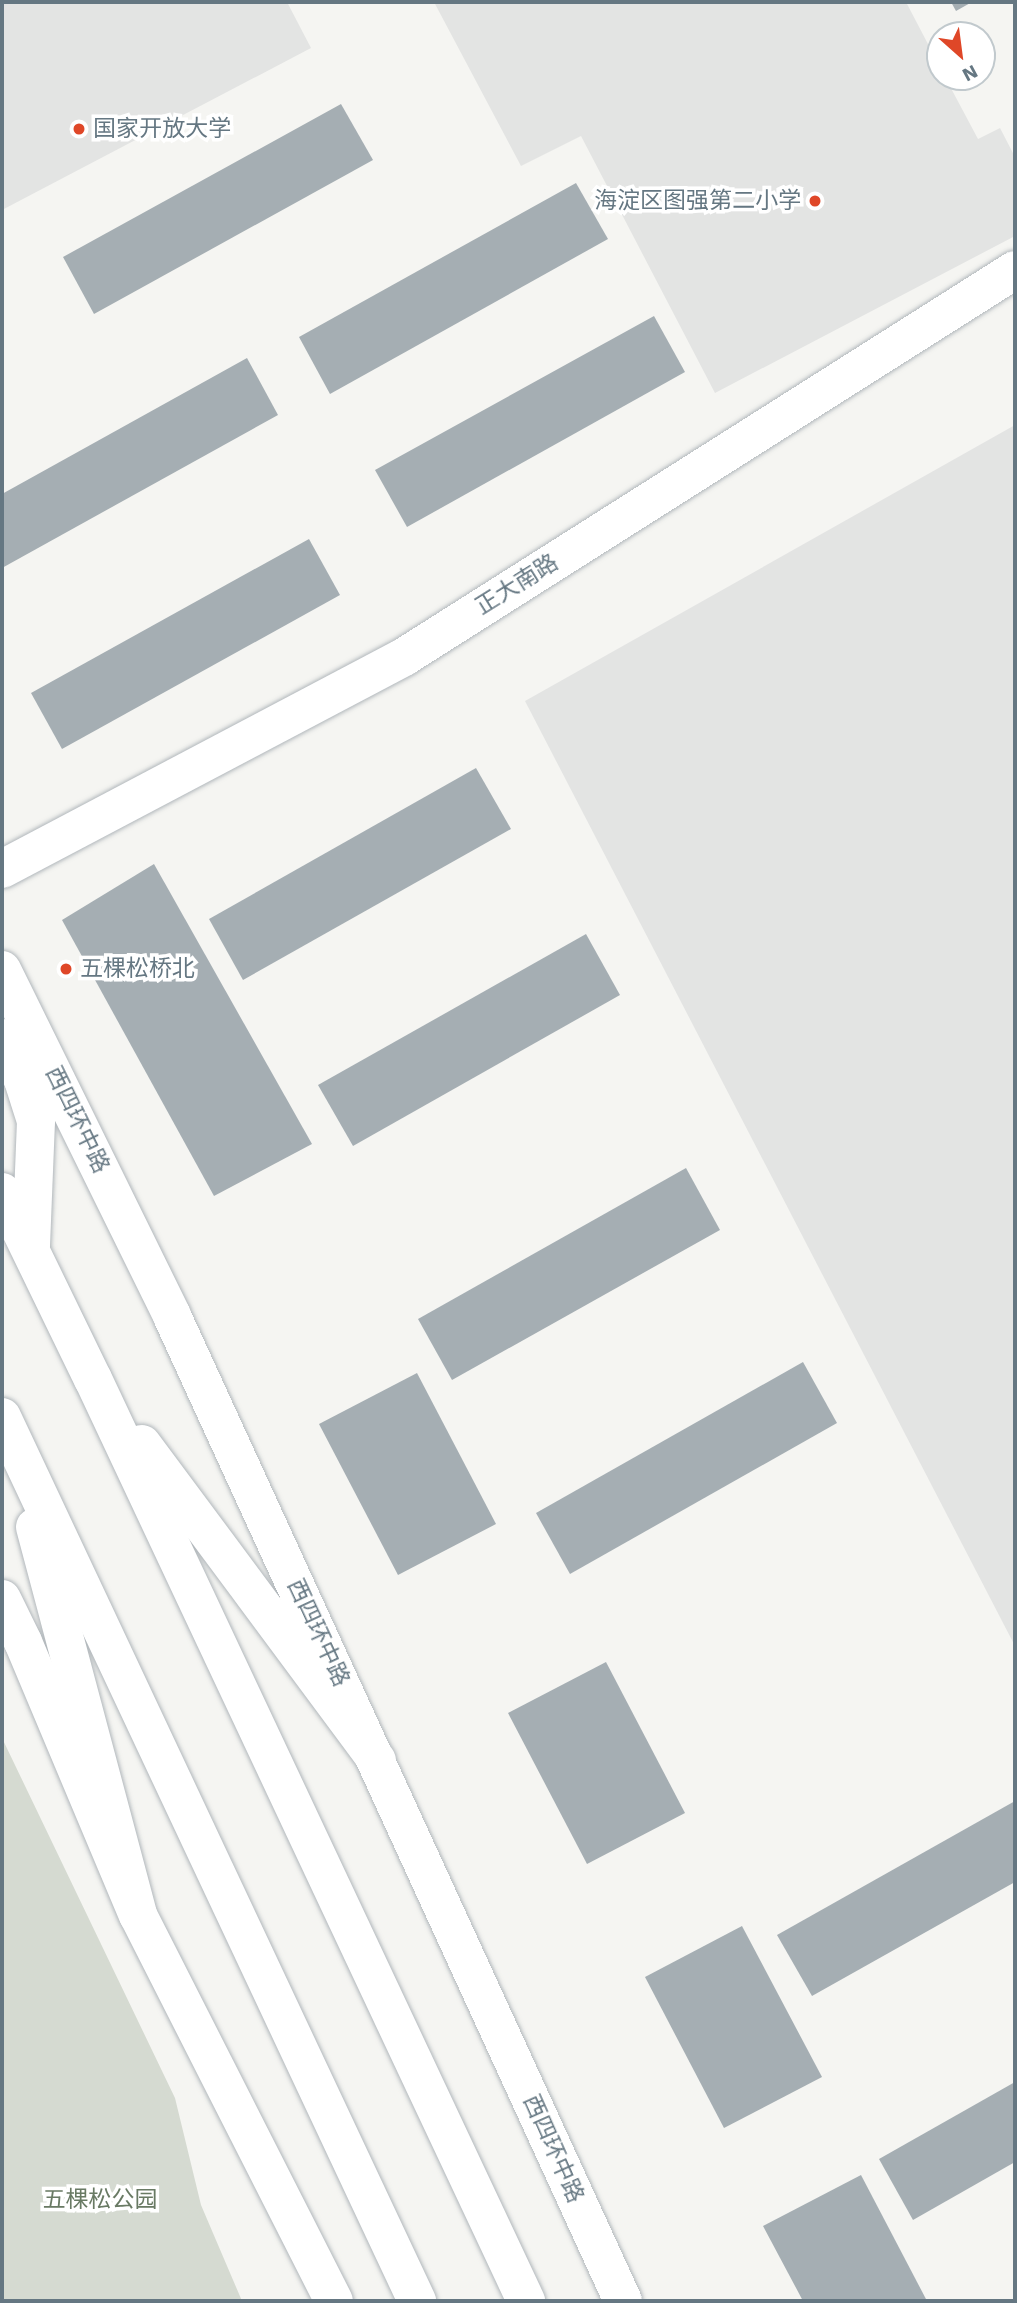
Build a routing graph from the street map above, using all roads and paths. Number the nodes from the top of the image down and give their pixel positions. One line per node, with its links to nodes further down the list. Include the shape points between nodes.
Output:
1 (1015, 270): 2 (main road, 正大南路, via 404,657)
2 (2, 869)
3 (2, 970): 10 (main road, 西四环中路, via 172,1316)
4 (2, 1038): 6 (main road, via 23,1080 36,1121)
5 (2, 1192): 6 (main road)
6 (31, 1252): 7 (main road)
7 (93, 1379): 10 (main road); 14 (main road)
8 (6, 1426): 11 (main road); 13 (main road)
9 (2, 1599): 11 (main road)
10 (377, 1760): 15 (main road, 西四环中路)
11 (138, 1915): 12 (main road)
12 (334, 2301)
13 (417, 2301)
14 (526, 2301)
15 (623, 2301)

